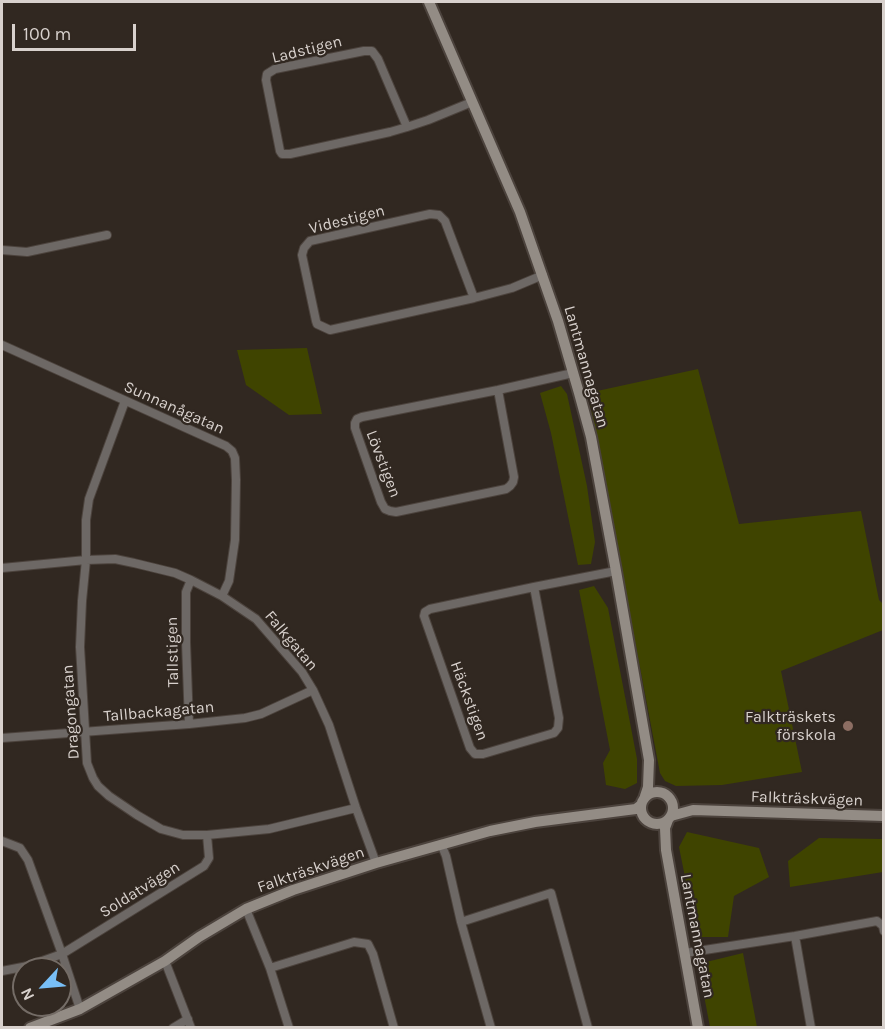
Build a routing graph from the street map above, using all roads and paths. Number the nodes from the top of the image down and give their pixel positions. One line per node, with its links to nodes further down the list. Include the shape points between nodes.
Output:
1 (429, 2): 2 (street, Lantmannagatan)
2 (472, 102): 3 (street, Ladstigen); 6 (street, Lantmannagatan)
3 (407, 127): 3 (street, Ladstigen, via 282,154 267,74 275,69 372,51)
4 (107, 235): 5 (street, via 27,252)
5 (2, 250)
6 (543, 275): 7 (street, Videstigen); 9 (street, Lantmannagatan)
7 (474, 298): 7 (street, Videstigen, via 330,330 316,321 303,248 310,240 439,215 445,221)
8 (2, 345): 11 (street, Sunnanågatan)
9 (573, 373): 10 (street, Lövstigen); 14 (street, Lantmannagatan, via 591,437)
10 (498, 390): 10 (street, Lövstigen, via 357,419 355,428 385,509 396,512 510,486 514,477)
11 (124, 401): 12 (street, Dragongatan, via 88,499); 17 (street, Sunnanågatan, via 232,450 236,458 235,540 229,581)
12 (86, 560): 13 (street, Falkgatan); 15 (street, Falkgatan, via 134,563); 20 (street, Dragongatan, via 80,646)
13 (2, 568)
14 (616, 571): 16 (street, Häckstigen); 22 (street, Lantmannagatan)
15 (191, 580): 17 (street, Falkgatan); 19 (street, Tallstigen, via 186,592)
16 (534, 586): 16 (street, Häckstigen, via 425,612 475,754 558,728)
17 (222, 596): 18 (street, Falkgatan, via 256,619)
18 (313, 690): 19 (street, Tallbackagatan, via 261,714); 24 (street, Falkgatan, via 329,725)
19 (189, 724): 20 (street, Tallbackagatan)
20 (85, 732): 21 (street, Tallbackagatan); 29 (street, Dragongatan, via 87,764 98,786 109,796 161,829 183,835)
21 (2, 738)
22 (649, 760): 23 (street, Lantmannagatan); 25 (street, Lantmannagatan)
23 (670, 799): 25 (street, via 654,792); 26 (street); 28 (street, via 674,807)
24 (356, 808): 29 (street, Dragongatan, via 269,829); 33 (street, Falkgatan)
25 (645, 810): 28 (street, via 660,824); 31 (street, Falkträskvägen, via 535,822); 32 (street, Lantmannagatan)
26 (693, 810): 27 (street, Falkträskvägen); 28 (street)
27 (884, 816)
28 (670, 818): 32 (street, Lantmannagatan, via 665,828)
29 (207, 835): 38 (street, Soldatvägen, via 209,858 204,866)
30 (2, 841): 38 (street, via 20,848 28,860)
31 (441, 844): 33 (street, Falkträskvägen); 35 (street)
32 (666, 850): 39 (street, Lantmannagatan)
33 (376, 863): 34 (street, Falkträskvägen)
34 (246, 909): 40 (street, Falkträskvägen); 41 (street)
35 (460, 922): 50 (street); 51 (street, via 551,892)
36 (884, 931): 37 (street, via 877,921)
37 (795, 936): 39 (street); 53 (street)
38 (62, 954): 42 (street); 43 (street)
39 (686, 954): 52 (street, Lantmannagatan)
40 (165, 960): 43 (street, Falkträskvägen); 44 (street)
41 (270, 968): 48 (street); 49 (street, via 354,942 368,944)
42 (2, 971)
43 (80, 1009): 45 (street, Falkträskvägen)
44 (188, 1019): 46 (street); 47 (street)
45 (30, 1028)
46 (173, 1028)
47 (190, 1028)
48 (289, 1028)
49 (394, 1028)
50 (491, 1028)
51 (588, 1028)
52 (698, 1028)
53 (811, 1028)

